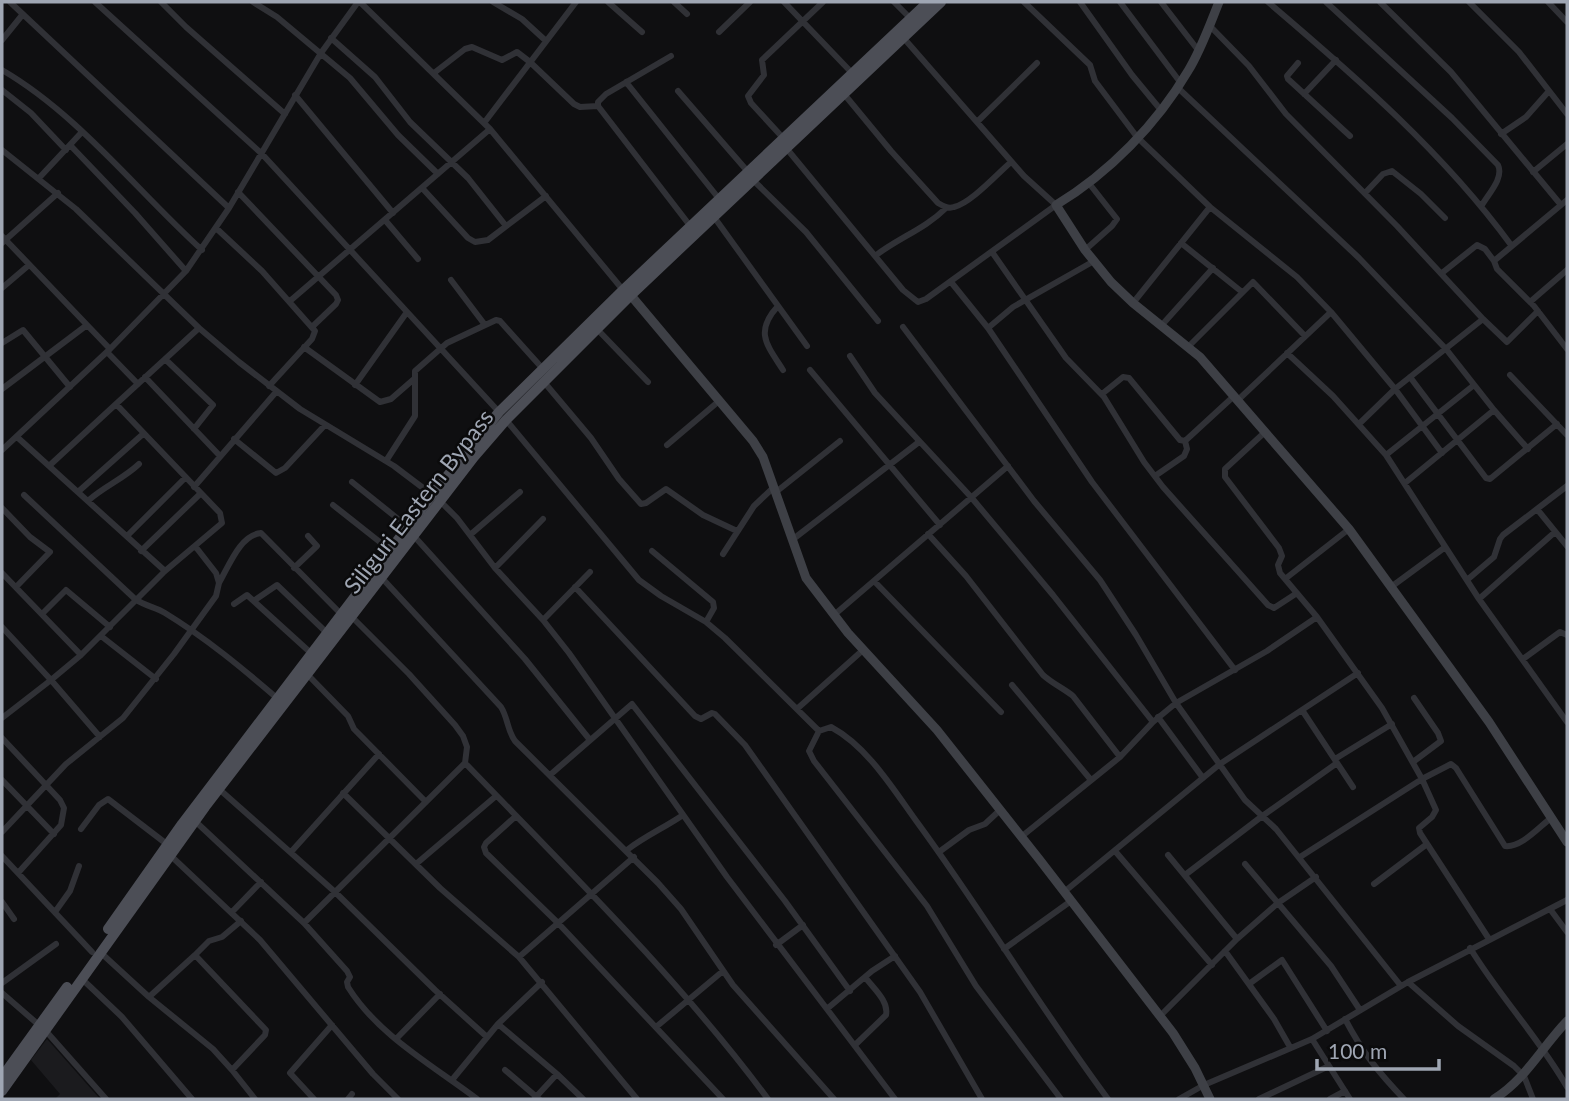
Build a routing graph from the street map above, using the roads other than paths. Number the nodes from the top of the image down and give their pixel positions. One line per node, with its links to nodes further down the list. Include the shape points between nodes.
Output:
1 (94, 2): 70 (street)
2 (161, 2): 58 (street)
3 (253, 2): 39 (street)
4 (359, 2): 35 (street); 46 (street)
5 (493, 2): 37 (street)
6 (608, 2): 32 (street)
7 (674, 2): 27 (street)
8 (750, 2): 33 (street)
9 (784, 2): 29 (street)
10 (823, 2): 29 (street)
11 (894, 2): 28 (street)
12 (928, 2): 28 (main road, Siliguri Eastern Bypass)
13 (940, 2): 34 (main road, Siliguri Eastern Bypass)
14 (1024, 2): 65 (street, via 1090,65 1095,81)
15 (1077, 2): 57 (street)
16 (1120, 2): 49 (street)
17 (1161, 2): 38 (street)
18 (1220, 2): 31 (street)
19 (1268, 2): 41 (street)
20 (1326, 2): 86 (street, via 1498,164 1500,176)
21 (1380, 2): 63 (street, via 1451,72)
22 (1469, 2): 52 (street, via 1519,52)
23 (1548, 2): 30 (street)
24 (15, 3): 26 (street)
25 (574, 3): 37 (street)
26 (23, 14): 36 (street); 88 (street)
27 (687, 14)
28 (911, 18): 34 (main road, Siliguri Eastern Bypass)
29 (803, 21): 47 (street); 66 (street, via 762,60 764,75 748,96)
30 (1567, 22)
31 (1209, 24): 38 (street); 80 (street, via 1286,114)
32 (642, 32)
33 (719, 32)
34 (901, 34): 47 (main road, Siliguri Eastern Bypass); 53 (main road, Siliguri Eastern Bypass); 60 (street)
35 (331, 38): 39 (street); 71 (street, via 375,77 410,122)
36 (2, 40)
37 (546, 41): 42 (street)
38 (1198, 50): 49 (street)
39 (321, 53): 55 (street); 74 (street)
40 (671, 56): 48 (street)
41 (1336, 60): 54 (street); 86 (street)
42 (530, 62): 46 (street, via 517,52 502,60 472,47); 56 (street, via 574,104); 61 (street)
43 (1037, 63): 60 (street)
44 (1298, 64): 54 (street, via 1287,77)
45 (2, 70): 62 (street)
46 (434, 73): 61 (street)
47 (852, 73): 66 (main road, Siliguri Eastern Bypass)
48 (626, 82): 56 (street); 83 (street)
49 (1178, 85): 57 (street); 145 (street, via 1359,258)
50 (2, 90): 68 (street)
51 (678, 91): 75 (street)
52 (1549, 91): 59 (street); 63 (street, via 1527,117)
53 (844, 94): 66 (main road, Siliguri Eastern Bypass); 89 (street)
54 (1304, 94): 64 (street)
55 (295, 95): 58 (street); 90 (street)
56 (598, 106): 95 (street)
57 (1160, 109): 65 (street)
58 (285, 114): 70 (street)
59 (1567, 114)
60 (977, 122): 72 (street)
61 (487, 126): 71 (street); 82 (street)
62 (81, 132): 68 (street); 101 (street)
63 (1501, 134): 73 (street)
64 (1350, 136)
65 (1138, 137): 77 (street); 87 (street)
66 (785, 144): 75 (main road, Siliguri Eastern Bypass); 104 (street)
67 (1567, 144): 73 (street)
68 (68, 147): 76 (street); 111 (street)
69 (2, 150): 76 (street)
70 (262, 154): 79 (street); 100 (street)
71 (452, 162): 74 (street); 94 (street)
72 (1011, 162): 85 (street); 89 (street, via 965,201)
73 (1533, 172): 84 (street)
74 (438, 174): 78 (street)
75 (751, 177): 83 (main road, Siliguri Eastern Bypass); 91 (main road, Siliguri Eastern Bypass); 129 (street, via 806,232)
76 (39, 178): 81 (street)
77 (1088, 182): 85 (street); 102 (street, via 1117,219)
78 (423, 189): 90 (street); 94 (street, via 475,242 488,240)
79 (239, 192): 88 (street); 113 (street)
80 (1365, 193): 92 (street, via 1392,171); 112 (street)
81 (58, 194): 97 (street); 119 (street)
82 (546, 197): 94 (street); 117 (street)
83 (720, 200): 95 (main road, Siliguri Eastern Bypass)
84 (1564, 203): 99 (street)
85 (1056, 205): 102 (street); 103 (street)
86 (1482, 205): 99 (street)
87 (1210, 207): 98 (street); 127 (street, via 1297,277)
88 (229, 208): 96 (street)
89 (946, 208): 104 (street)
90 (393, 213): 93 (street)
91 (714, 217): 117 (main road, Siliguri Eastern Bypass); 124 (street)
92 (1445, 218)
93 (385, 220): 100 (street); 105 (street)
94 (506, 226)
95 (691, 227): 117 (main road, Siliguri Eastern Bypass)
96 (216, 228): 101 (street); 121 (street)
97 (3, 240): 108 (street)
98 (1181, 243): 109 (street); 123 (street)
99 (1511, 245): 107 (street)
100 (351, 249): 113 (street); 126 (street)
101 (202, 250): 111 (street)
102 (1085, 250): 106 (street)
103 (992, 252): 115 (street); 120 (street)
104 (875, 256): 115 (street, via 918,302)
105 (418, 259)
106 (1094, 261): 120 (street); 123 (street)
107 (1494, 261): 112 (street, via 1477,244); 122 (street)
108 (29, 265): 116 (street); 130 (street)
109 (1213, 268): 118 (street); 132 (street)
110 (1567, 270): 122 (street)
111 (186, 271): 119 (street)
112 (1442, 273): 128 (street)
113 (319, 277): 121 (street); 133 (street, via 338,300)
114 (451, 280): 131 (street)
115 (951, 282): 136 (street)
116 (2, 288)
117 (626, 291): 137 (main road, Siliguri Eastern Bypass); 152 (main road, Siliguri Eastern Bypass); 171 (street)
118 (1242, 292): 138 (street, via 1255,283); 143 (street)
119 (164, 295): 135 (street); 147 (street)
120 (1026, 300): 136 (street); 169 (street, via 1066,358)
121 (290, 302): 133 (street)
122 (1530, 302): 125 (street)
123 (1133, 303): 132 (street)
124 (778, 306): 141 (street); 153 (street, via 769,315 764,335)
125 (1538, 311): 128 (street, via 1507,342); 139 (street)
126 (407, 312): 144 (street); 162 (street)
127 (1331, 312): 138 (street); 167 (street)
128 (1483, 319): 145 (street)
129 (878, 321)
130 (87, 325): 147 (street); 150 (street)
131 (485, 325): 144 (street); 152 (street, via 500,321)
132 (1161, 326): 143 (street)
133 (312, 327): 142 (street, via 314,334)
134 (903, 327): 200 (street)
135 (199, 328): 151 (street); 164 (street)
136 (988, 328): 270 (street, via 1092,482)
137 (597, 329): 159 (main road, Siliguri Eastern Bypass); 160 (street)
138 (1306, 336): 148 (street)
139 (1565, 338): 146 (street)
140 (2, 343): 150 (street, via 23,330)
141 (807, 346)
142 (304, 347): 162 (street); 164 (street)
143 (1188, 347): 170 (street)
144 (441, 349): 158 (street, via 417,368); 175 (street)
145 (1446, 349): 157 (street); 163 (street)
146 (1567, 349)
147 (109, 350): 161 (street); 165 (street)
148 (1287, 353): 170 (street); 176 (street)
149 (850, 356): 189 (street)
150 (45, 357): 165 (street); 166 (street)
151 (165, 359): 156 (street); 180 (street, via 213,405)
152 (543, 369): 175 (main road, Siliguri Eastern Bypass)
153 (783, 370)
154 (810, 370): 199 (street)
155 (1510, 375): 177 (street)
156 (145, 377): 161 (street); 180 (street)
157 (1410, 377): 167 (street); 174 (street)
158 (414, 379): 162 (street, via 386,402 375,401); 196 (street, via 415,416)
159 (544, 382): 175 (main road, Siliguri Eastern Bypass); 222 (street, via 641,503 666,489 703,515)
160 (648, 382)
161 (138, 384): 172 (street)
162 (355, 385)
163 (1474, 385): 173 (street); 174 (street)
164 (269, 386): 168 (street)
165 (70, 387): 184 (street)
166 (2, 389)
167 (1395, 389): 176 (street); 179 (street)
168 (276, 392): 178 (street); 185 (street)
169 (1102, 394): 188 (street, via 1123,377 1129,379); 201 (street)
170 (1236, 398): 181 (street); 188 (street)
171 (719, 401): 190 (street); 207 (street, via 763,457)
172 (116, 404): 182 (street); 198 (street)
173 (1494, 411): 186 (street); 191 (street)
174 (1438, 413): 179 (street); 186 (street)
175 (503, 416): 212 (main road, Siliguri Eastern Bypass); 259 (street, via 639,580)
176 (1359, 424): 194 (street)
177 (1557, 424): 183 (street); 191 (street)
178 (326, 425): 185 (street, via 276,473); 196 (street)
179 (1423, 426): 193 (street); 194 (street)
180 (194, 429): 195 (street)
181 (1265, 432): 220 (street); 242 (street, via 1223,473 1279,548 1278,569)
182 (143, 434): 202 (street); 208 (street)
183 (1567, 435)
184 (17, 437): 192 (street); 198 (street)
185 (234, 439): 195 (street)
186 (1459, 439): 191 (street, via 1490,479); 193 (street)
187 (840, 441): 207 (street)
188 (1185, 441): 201 (street, via 1184,456)
189 (919, 442): 199 (street); 213 (street)
190 (667, 445)
191 (1528, 449)
192 (2, 450)
193 (1443, 453): 204 (street)
194 (1386, 455): 204 (street)
195 (220, 456): 206 (street)
196 (386, 461): 212 (street)
197 (139, 464): 214 (street)
198 (49, 466): 208 (street)
199 (890, 466): 219 (street); 228 (street)
200 (1008, 466): 213 (street); 278 (street, via 1100,580)
201 (1155, 477): 249 (street, via 1268,605 1279,606)
202 (185, 478): 206 (street); 226 (street)
203 (352, 482): 221 (street)
204 (1405, 483): 231 (street)
205 (1567, 486): 217 (street)
206 (194, 487): 210 (street)
207 (775, 490): 222 (street, via 754,506); 228 (street)
208 (79, 491): 214 (street)
209 (520, 492): 225 (street)
210 (200, 494): 229 (street, via 220,513 222,523); 233 (street)
211 (24, 495): 250 (street)
212 (436, 497): 221 (main road, Siliguri Eastern Bypass); 225 (street)
213 (971, 498): 219 (street); 286 (street)
214 (89, 500): 226 (street)
215 (333, 505): 232 (street)
216 (2, 508): 246 (street, via 50,552)
217 (1537, 509): 223 (street); 243 (street, via 1500,538 1494,557)
218 (543, 519): 237 (street)
219 (940, 525): 224 (street)
220 (1349, 529): 242 (street); 248 (street)
221 (410, 531): 232 (main road, Siliguri Eastern Bypass); 241 (main road, Siliguri Eastern Bypass); 292 (street, via 525,659)
222 (737, 531): 235 (street)
223 (1555, 532): 230 (street); 251 (street)
224 (928, 534): 244 (street); 294 (street, via 1043,675 1073,696)
225 (470, 535): 237 (street)
226 (127, 536): 233 (street)
227 (308, 536): 236 (street, via 317,546)
228 (792, 540): 255 (street, via 806,578)
229 (195, 546): 238 (street); 245 (street)
230 (1567, 546)
231 (1444, 548): 243 (street); 248 (street)
232 (390, 550): 256 (main road, Siliguri Eastern Bypass)
233 (141, 551): 238 (street)
234 (652, 551): 259 (street, via 713,602)
235 (723, 554)
236 (294, 568): 245 (street, via 266,536 255,533 242,544); 256 (street)
237 (495, 568): 258 (street)
238 (164, 571): 250 (street)
239 (590, 572): 247 (street)
240 (2, 573): 246 (street)
241 (381, 577): 256 (main road, Siliguri Eastern Bypass); 299 (street, via 501,707 509,733)
242 (1285, 579): 249 (street)
243 (1467, 580): 251 (street)
244 (874, 581): 255 (street); 283 (street)
245 (219, 583): 262 (street, via 216,596)
246 (16, 587): 254 (street)
247 (575, 587): 258 (street); 366 (street, via 695,716 701,719 715,714 745,745)
248 (1391, 587): 315 (street, via 1489,722)
249 (1297, 593): 257 (street)
250 (135, 599): 261 (street); 262 (street)
251 (1479, 599): 269 (street)
252 (254, 600): 253 (street, via 243,595); 263 (street, via 277,585); 267 (street)
253 (234, 604)
254 (42, 614): 261 (street, via 66,590); 268 (street)
255 (834, 615): 266 (street)
256 (346, 616): 263 (main road, Siliguri Eastern Bypass); 272 (main road, Siliguri Eastern Bypass); 297 (street, via 410,674 456,725 467,747)
257 (1317, 617): 270 (street); 271 (street)
258 (543, 620): 285 (street)
259 (706, 622): 280 (street)
260 (2, 627): 274 (street)
261 (110, 627): 265 (street)
262 (191, 631): 273 (street); 277 (street)
263 (328, 634): 267 (main road, Siliguri Eastern Bypass)
264 (1567, 635): 269 (street, via 1553,635)
265 (101, 636): 268 (street); 273 (street)
266 (863, 650): 280 (street); 311 (street, via 937,730)
267 (312, 654): 277 (main road, Siliguri Eastern Bypass)
268 (81, 655): 274 (street)
269 (1523, 659): 282 (street)
270 (1235, 670): 278 (street)
271 (1358, 673): 281 (street); 288 (street)
272 (307, 674): 293 (street); 306 (main road, Siliguri Eastern Bypass)
273 (156, 679): 290 (street)
274 (51, 680): 284 (street); 290 (street)
275 (1012, 685): 303 (street)
276 (1414, 698): 296 (street, via 1441,741)
277 (278, 699): 324 (main road, Siliguri Eastern Bypass)
278 (1176, 703): 286 (street); 298 (street)
279 (1567, 705): 282 (street)
280 (798, 708): 289 (street)
281 (1302, 710): 295 (street); 298 (street)
282 (1559, 710): 287 (street)
283 (1001, 712)
284 (2, 718)
285 (615, 718): 292 (street); 312 (street); 355 (street, via 632,704)
286 (1155, 720): 294 (street); 300 (street)
287 (1567, 722)
288 (1392, 724): 295 (street); 296 (street)
289 (819, 731): 328 (street, via 831,727 869,759); 423 (street, via 809,751 814,761 927,906 976,986)
290 (100, 737): 304 (street)
291 (2, 738): 304 (street)
292 (590, 740): 299 (street)
293 (379, 754): 307 (street); 309 (street)
294 (1120, 757): 303 (street)
295 (1336, 761): 305 (street); 314 (street)
296 (1413, 762): 301 (street)
297 (466, 763): 308 (street); 309 (street)
298 (1220, 764): 300 (street); 314 (street)
299 (550, 775): 325 (street)
300 (1203, 778): 326 (street)
301 (1422, 779): 315 (street, via 1444,765 1456,768 1505,846 1518,844); 323 (street, via 1436,810 1419,828); 332 (street)
302 (2, 780): 310 (street)
303 (1091, 780): 320 (street)
304 (45, 786): 310 (street); 319 (street, via 64,808)
305 (1353, 787)
306 (219, 789): 316 (main road, Siliguri Eastern Bypass); 327 (street)
307 (343, 793): 321 (street); 327 (street)
308 (496, 796): 313 (street); 333 (street)
309 (426, 802): 321 (street)
310 (28, 806): 318 (street); 319 (street)
311 (1000, 810): 320 (street); 328 (street)
312 (683, 815): 325 (street); 360 (street)
313 (516, 816): 343 (street); 354 (street, via 486,843 485,852)
314 (1261, 817): 332 (street); 337 (street)
315 (1551, 818): 322 (street)
316 (195, 821): 324 (main road, Siliguri Eastern Bypass); 339 (street)
317 (81, 829): 324 (street, via 108,799)
318 (2, 832)
319 (54, 834): 336 (street)
320 (1021, 837): 342 (street)
321 (389, 838): 333 (street); 341 (street)
322 (1567, 842)
323 (1427, 844): 340 (street); 358 (street)
324 (169, 850): 350 (street); 364 (main road, Siliguri Eastern Bypass)
325 (627, 850): 331 (street)
326 (1115, 851): 342 (street); 368 (street)
327 (291, 852): 341 (street)
328 (939, 852): 362 (street)
329 (1168, 855): 337 (street)
330 (2, 856): 336 (street)
331 (634, 857): 343 (street); 369 (street, via 681,909)
332 (1300, 857): 338 (street)
333 (415, 864): 367 (street)
334 (1245, 864): 347 (street)
335 (79, 866): 349 (street, via 71,891)
336 (18, 873): 349 (street)
337 (1185, 875): 357 (street)
338 (1316, 877): 347 (street); 375 (street)
339 (261, 882): 350 (street); 353 (street)
340 (1374, 884)
341 (335, 892): 353 (street); 378 (street)
342 (1064, 892): 345 (street)
343 (591, 894): 354 (street); 380 (street)
344 (1567, 900): 348 (street)
345 (1071, 901): 362 (street); 383 (street)
346 (2, 902): 351 (street)
347 (1278, 903): 357 (street); 382 (street)
348 (1550, 909): 356 (street); 358 (street)
349 (55, 912): 364 (street)
350 (232, 912): 352 (street)
351 (14, 919)
352 (241, 921): 365 (street); 387 (street)
353 (304, 923): 392 (street, via 350,974 348,987 365,1010)
354 (558, 923): 367 (street); 388 (street)
355 (803, 925): 360 (street); 376 (street)
356 (1567, 932)
357 (1237, 939): 363 (street)
358 (1489, 939): 361 (street)
359 (56, 944): 373 (street)
360 (776, 945): 381 (street)
361 (1470, 948): 375 (street); 396 (street)
362 (1004, 949): 424 (street)
363 (1225, 951): 368 (street); 374 (street)
364 (96, 952): 371 (main road, Siliguri Eastern Bypass); 379 (street); 389 (main road, Siliguri Eastern Bypass)
365 (195, 955): 379 (street); 398 (street, via 266,1030)
366 (895, 956): 370 (street); 422 (street)
367 (519, 957): 372 (street)
368 (1212, 965): 383 (street)
369 (723, 971): 380 (street); 420 (street)
370 (865, 977): 376 (street); 394 (street, via 887,1011)
371 (81, 978): 389 (main road, Siliguri Eastern Bypass); 411 (street, via 122,1017)
372 (541, 982): 386 (street); 417 (street)
373 (2, 983)
374 (1250, 984): 390 (street, via 1282,960); 395 (street)
375 (1405, 984): 382 (street); 401 (street)
376 (850, 991): 381 (street)
377 (2, 993): 389 (street)
378 (440, 994): 391 (street); 392 (street)
379 (149, 997): 398 (street)
380 (689, 1000): 388 (street); 419 (street)
381 (828, 1008): 394 (street)
382 (1360, 1010): 384 (street)
383 (1160, 1016): 404 (street)
384 (1345, 1019): 390 (street); 430 (street, via 1373,1066)
385 (1567, 1021): 396 (street)
386 (498, 1024): 391 (street); 400 (street)
387 (332, 1025): 413 (street, via 290,1073); 414 (street)
388 (656, 1027): 418 (street)
389 (43, 1028): 402 (main road, Siliguri Eastern Bypass); 407 (main road, Siliguri Eastern Bypass); 410 (street)
390 (1327, 1031): 393 (street)
391 (487, 1037): 403 (street)
392 (396, 1039): 403 (street)
393 (1312, 1039): 395 (street); 397 (street)
394 (855, 1045): 421 (street)
395 (1290, 1047): 404 (street)
396 (1542, 1049): 401 (street); 405 (street)
397 (1329, 1066): 406 (street); 427 (street)
398 (232, 1070): 412 (street)
399 (505, 1070): 408 (street)
400 (557, 1074): 408 (street); 416 (street)
401 (1524, 1076): 431 (street); 432 (street)
402 (2, 1077)
403 (452, 1080): 415 (street)
404 (1203, 1086): 425 (street); 426 (street)
405 (1567, 1087)
406 (1345, 1091): 428 (street); 429 (street)
407 (2, 1092): 409 (street)
408 (536, 1098)
409 (7, 1099)
410 (106, 1099)
411 (192, 1099)
412 (255, 1099)
413 (314, 1099)
414 (398, 1099)
415 (477, 1099)
416 (583, 1099)
417 (636, 1099)
418 (723, 1099)
419 (768, 1099)
420 (834, 1099)
421 (895, 1099)
422 (982, 1099)
423 (1061, 1099)
424 (1108, 1099)
425 (1179, 1099)
426 (1210, 1099)
427 (1259, 1099)
428 (1330, 1099)
429 (1350, 1099)
430 (1404, 1099)
431 (1494, 1099)
432 (1533, 1099)

